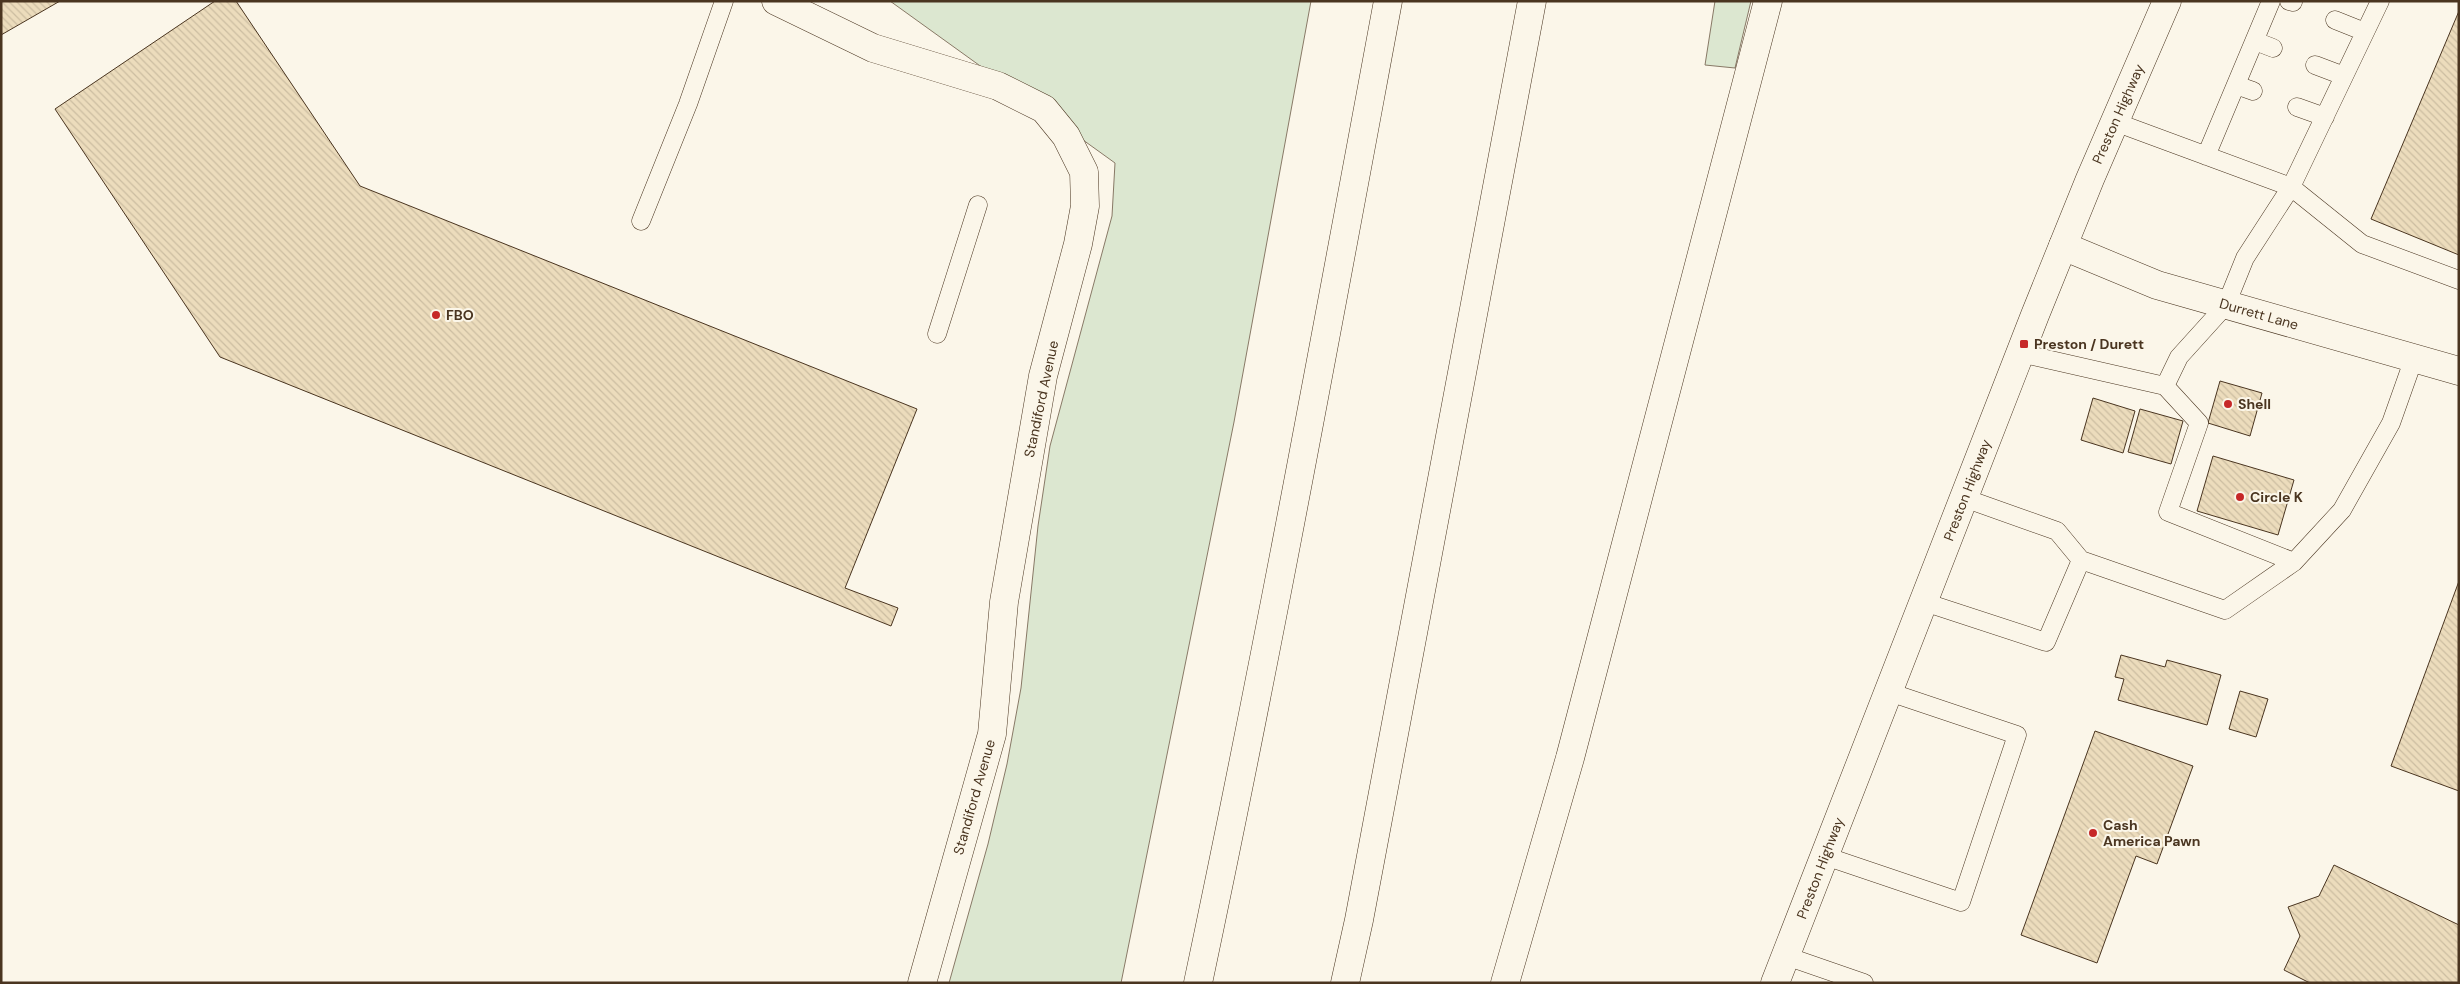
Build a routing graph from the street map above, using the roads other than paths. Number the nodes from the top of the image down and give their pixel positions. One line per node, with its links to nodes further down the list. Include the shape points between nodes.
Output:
1 (724, 1): 23 (lane, via 688,104)
2 (776, 1): 39 (main road, Standiford Avenue, via 873,48 998,86 1044,108 1066,136 1084,172 1085,206 1078,244 1043,376 1004,602 992,734)
3 (1388, 1): 40 (main road, via 1325,342)
4 (1532, 1): 41 (main road)
5 (1768, 1): 42 (main road, via 1570,758)
6 (2167, 1): 19 (main road, Preston Highway)
7 (2272, 1): 11 (lane)
8 (2380, 1): 10 (lane)
9 (2334, 20): 10 (lane)
10 (2365, 32): 14 (lane)
11 (2255, 41): 12 (lane); 15 (lane)
12 (2272, 48)
13 (2315, 65): 14 (lane)
14 (2344, 76): 18 (lane)
15 (2236, 85): 16 (lane); 20 (lane)
16 (2254, 92)
17 (2297, 107): 18 (lane)
18 (2325, 117): 21 (lane)
19 (2114, 122): 20 (lane); 24 (main road, Preston Highway)
20 (2206, 156): 21 (lane)
21 (2291, 187): 25 (lane, via 2362,244); 26 (lane, via 2245,258)
22 (978, 205): 27 (lane)
23 (641, 221)
24 (2063, 246): 26 (main road, Durrett Lane, via 2157,285); 28 (main road, Preston Highway)
25 (2459, 280)
26 (2226, 305): 29 (main road, Durrett Lane); 31 (lane, via 2180,357)
27 (937, 334)
28 (2020, 353): 31 (lane); 32 (main road, Preston Highway)
29 (2414, 358): 30 (main road, Durrett Lane); 34 (lane, via 2391,423 2342,510)
30 (2459, 371)
31 (2165, 386): 34 (lane, via 2199,423 2168,512)
32 (1964, 498): 33 (lane, via 2057,531); 35 (main road, Preston Highway)
33 (2081, 560): 34 (lane, via 2225,610); 35 (lane, via 2046,642)
34 (2294, 562)
35 (1924, 602): 36 (main road, Preston Highway)
36 (1889, 692): 37 (main road, Preston Highway); 37 (lane, via 2017,735 1961,902)
37 (1825, 856): 38 (main road, Preston Highway)
38 (1786, 956): 43 (main road, Preston Highway); 44 (lane)
39 (922, 983)
40 (1198, 983)
41 (1345, 983)
42 (1505, 983)
43 (1775, 983)
44 (1864, 983)

